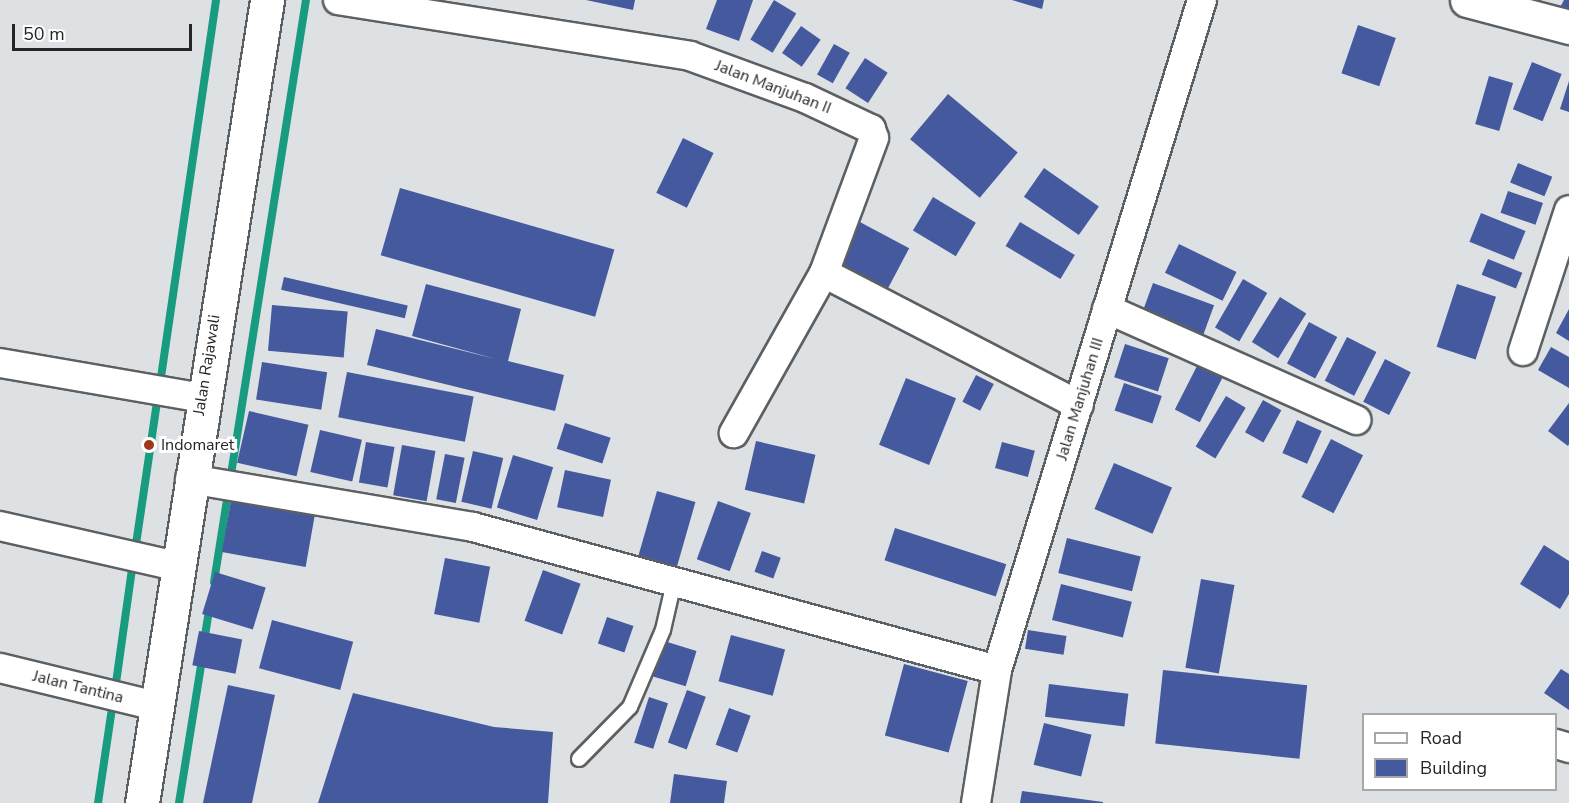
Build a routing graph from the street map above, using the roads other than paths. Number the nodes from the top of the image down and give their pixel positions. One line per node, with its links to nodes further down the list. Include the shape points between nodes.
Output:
1 (267, 0): 11 (main road, Jalan Rajawali)
2 (338, 0): 7 (street, Jalan Manjuhan II, via 690,56 868,126 874,138)
3 (1202, 0): 8 (street, Jalan Manjuhan III)
4 (1467, 0): 5 (main road)
5 (1569, 27)
6 (1569, 210): 9 (street)
7 (824, 273): 12 (street); 14 (street, Jalan Manjuhan II)
8 (1107, 309): 12 (street, Jalan Manjuhan III); 13 (street)
9 (1522, 351)
10 (0, 363): 11 (street)
11 (202, 398): 15 (main road, Jalan Rajawali)
12 (1079, 405): 20 (street, Jalan Manjuhan III)
13 (1356, 420)
14 (734, 433)
15 (190, 479): 17 (main road, Jalan Rajawali); 18 (street, via 473,527)
16 (0, 526): 17 (street)
17 (176, 566): 21 (main road, Jalan Rajawali)
18 (674, 582): 20 (street); 22 (lane, via 663,630 630,707)
19 (0, 668): 21 (street, Jalan Tantina)
20 (997, 670): 24 (street, Jalan Manjuhan III)
21 (156, 706): 23 (main road, Jalan Rajawali)
22 (579, 759)
23 (142, 803)
24 (976, 803)

